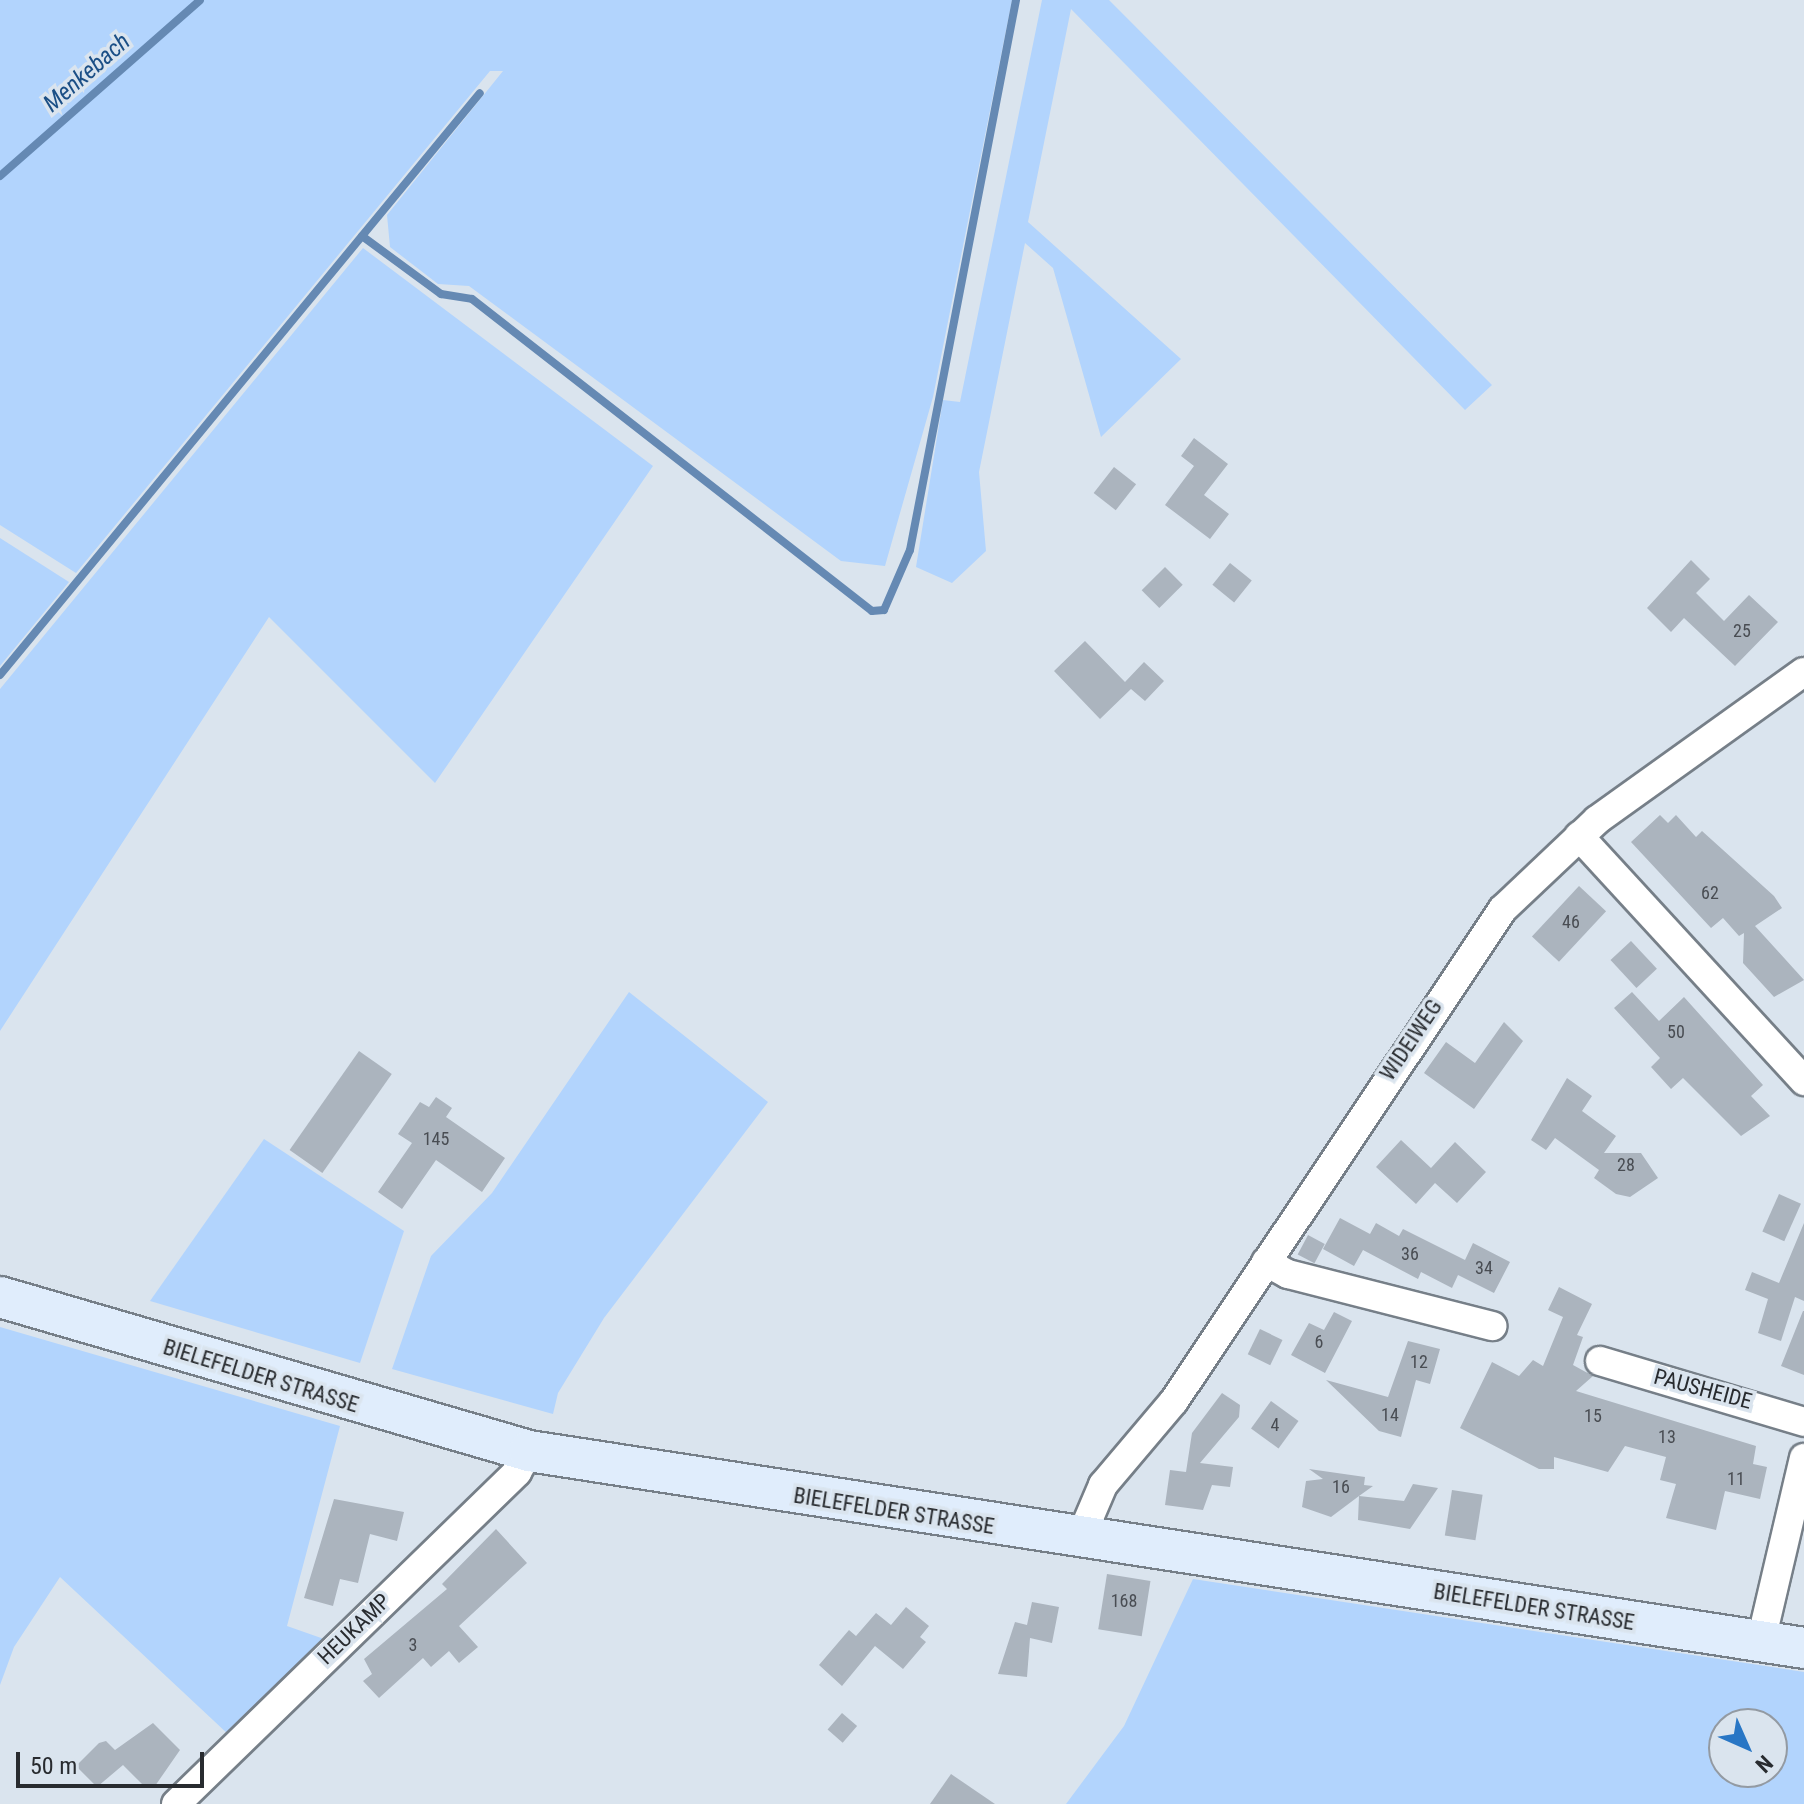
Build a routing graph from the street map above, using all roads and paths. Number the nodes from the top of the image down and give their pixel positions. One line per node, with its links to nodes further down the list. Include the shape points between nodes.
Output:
1 (1804, 672): 2 (street, WIDEIWEG)
2 (1579, 836): 3 (street); 4 (street, WIDEIWEG, via 1494,921)
3 (1804, 1081)
4 (1266, 1262): 6 (street, via 1288,1274); 11 (street, WIDEIWEG, via 1174,1401 1103,1485)
5 (0, 1297): 9 (main road, BIELEFELDER STRASSE)
6 (1492, 1326)
7 (1600, 1361): 8 (street, PAUSHEIDE)
8 (1804, 1422)
9 (529, 1451): 11 (main road, BIELEFELDER STRASSE); 14 (street, HEUKAMP, via 517,1472)
10 (1804, 1458): 12 (street)
11 (1080, 1539): 12 (main road, BIELEFELDER STRASSE)
12 (1761, 1641): 13 (main road, BIELEFELDER STRASSE)
13 (1804, 1648)
14 (176, 1804)

